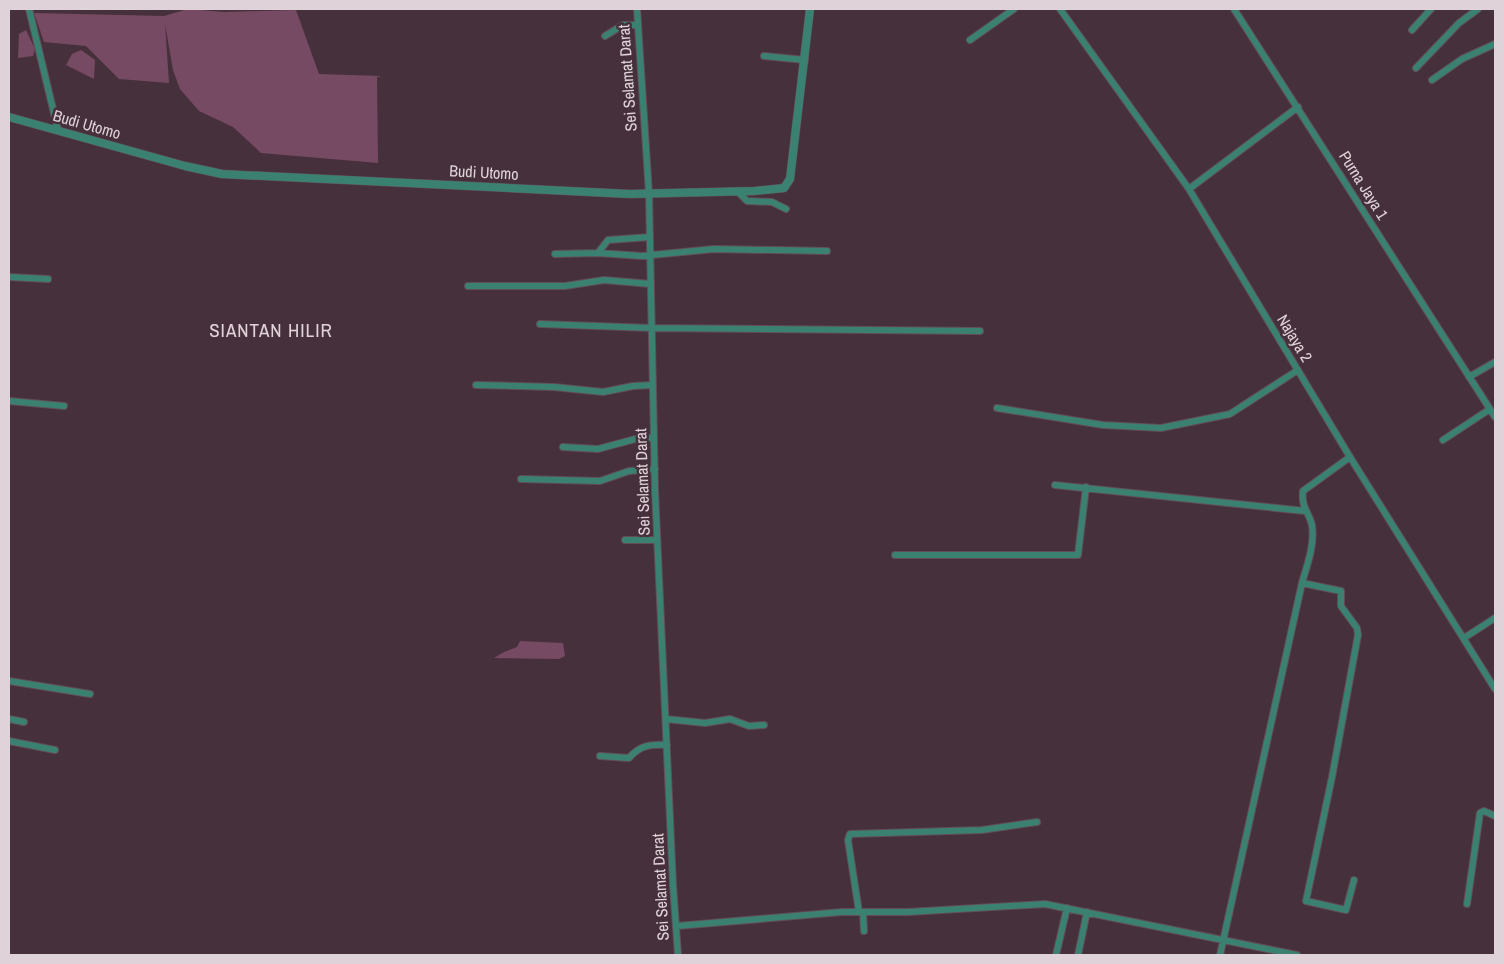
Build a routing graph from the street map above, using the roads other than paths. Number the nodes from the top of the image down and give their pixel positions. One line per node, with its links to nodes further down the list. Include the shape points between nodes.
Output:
1 (29, 9): 20 (street)
2 (636, 9): 9 (street, Sei Selamat Darat)
3 (810, 9): 15 (street, Budi Utomo)
4 (1014, 9): 12 (street)
5 (1060, 9): 21 (street, Najaya 2)
6 (1234, 9): 18 (street, Purna Jaya 1)
7 (1431, 9): 10 (street)
8 (1478, 9): 16 (street, via 1459,23)
9 (635, 25): 11 (street, via 623,25); 23 (street, Sei Selamat Darat)
10 (1412, 30)
11 (605, 36)
12 (970, 40)
13 (1495, 44): 17 (street)
14 (764, 56): 15 (street)
15 (805, 60): 22 (street, Budi Utomo, via 788,183 784,188)
16 (1416, 68)
17 (1432, 80)
18 (1298, 107): 21 (street); 39 (street, Purna Jaya 1)
19 (9, 117): 20 (street, Budi Utomo)
20 (58, 130): 23 (street, Budi Utomo, via 222,174)
21 (1189, 189): 38 (street, Najaya 2)
22 (737, 191): 23 (street, Budi Utomo); 24 (street, via 747,201 772,202)
23 (645, 194): 25 (street, Sei Selamat Darat)
24 (786, 209)
25 (650, 237): 27 (street, via 608,240); 29 (street, Sei Selamat Darat)
26 (827, 251): 29 (street, via 714,249)
27 (598, 253): 28 (street); 29 (street)
28 (555, 254)
29 (650, 254): 32 (street, Sei Selamat Darat)
30 (9, 277): 31 (street)
31 (48, 279)
32 (651, 284): 33 (street, via 604,280 566,286); 35 (street, Sei Selamat Darat)
33 (468, 286)
34 (540, 324): 35 (street)
35 (649, 327): 36 (street); 41 (street, Sei Selamat Darat)
36 (980, 331)
37 (1495, 362): 39 (street)
38 (1298, 370): 44 (street, via 1230,414 1160,428 1103,425); 50 (street, Najaya 2)
39 (1469, 377): 45 (street, Purna Jaya 1)
40 (476, 385): 41 (street, via 603,392)
41 (649, 386): 47 (street, Sei Selamat Darat)
42 (9, 400): 43 (street)
43 (64, 406)
44 (997, 408)
45 (1490, 409): 46 (street, Purna Jaya 1); 48 (street)
46 (1495, 417)
47 (651, 438): 49 (street, via 598,449); 51 (street, Sei Selamat Darat)
48 (1443, 440)
49 (563, 447)
50 (1350, 457): 55 (street, via 1303,492); 61 (street, Najaya 2)
51 (652, 469): 52 (street, via 600,481); 57 (street, Sei Selamat Darat)
52 (521, 479)
53 (1055, 485): 54 (street)
54 (1086, 487): 55 (street); 58 (street, via 1078,555)
55 (1305, 511): 59 (street, via 1313,536)
56 (624, 540): 57 (street)
57 (654, 540): 66 (street, Sei Selamat Darat)
58 (895, 556)
59 (1302, 584): 75 (street, via 1341,591 1341,606 1357,628 1358,635 1306,901 1346,910); 82 (street)
60 (1495, 618): 61 (street)
61 (1464, 638): 63 (street, Najaya 2)
62 (9, 681): 64 (street)
63 (1495, 689)
64 (90, 694)
65 (9, 719): 67 (street)
66 (666, 719): 68 (street, via 705,723 730,719 749,726); 70 (street, Sei Selamat Darat)
67 (24, 722)
68 (764, 725)
69 (9, 741): 71 (street)
70 (665, 745): 72 (street, via 653,744 636,750 629,758); 80 (street, Sei Selamat Darat)
71 (55, 750)
72 (600, 756)
73 (1495, 816): 76 (street, via 1484,811 1480,813)
74 (1037, 822): 78 (street, via 982,830 850,834 848,840)
75 (1354, 880)
76 (1467, 904)
77 (1067, 908): 78 (street, via 1038,904); 79 (street); 84 (street)
78 (861, 912): 80 (street); 81 (street)
79 (1087, 912): 82 (street); 85 (street)
80 (677, 926): 83 (street, Sei Selamat Darat)
81 (864, 931)
82 (1224, 940): 86 (street); 87 (street)
83 (678, 955)
84 (1056, 955)
85 (1078, 955)
86 (1220, 955)
87 (1297, 955)

